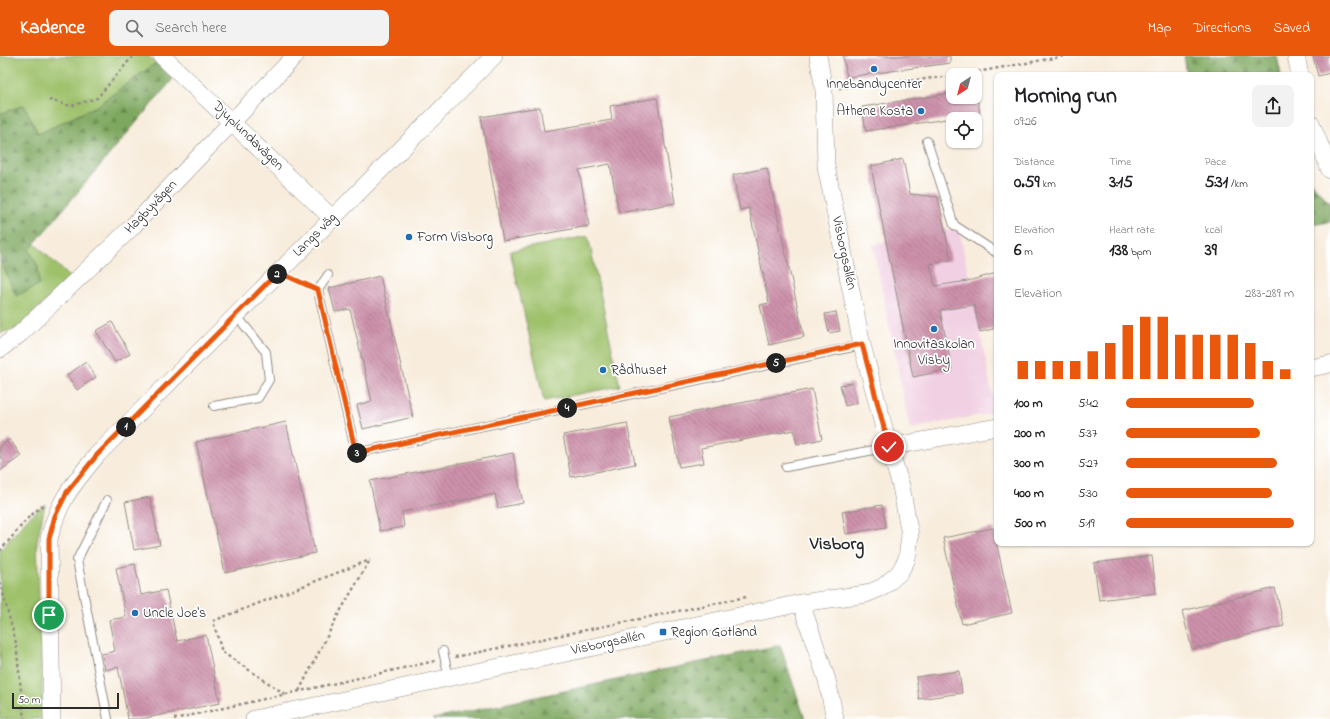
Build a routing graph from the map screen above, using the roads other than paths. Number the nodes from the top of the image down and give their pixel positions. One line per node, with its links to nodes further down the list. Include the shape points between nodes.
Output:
1 (162, 56): 7 (street, Djuplundavägen)
2 (295, 56): 7 (street, Hagbyvägen)
3 (494, 56): 11 (street, Langs väg)
4 (818, 56): 15 (street, Visborgsallén, via 824,90 826,166)
5 (1296, 56): 6 (street)
6 (1299, 72)
7 (233, 122): 11 (street, Djuplundavägen); 16 (street, Hagbyvägen, via 130,229 27,328)
8 (1314, 130): 10 (street)
9 (927, 141): 12 (lane, via 954,225)
10 (1330, 170)
11 (332, 218): 14 (street, Langs väg)
12 (994, 251)
13 (328, 275): 15 (lane, via 318,290 356,453)
14 (236, 315): 19 (lane, via 266,352 269,380 258,398); 27 (street, Langs väg, via 97,455 67,492 55,516 49,539)
15 (862, 344): 21 (street, Visborgsallén)
16 (0, 350)
17 (1330, 364): 18 (street)
18 (1314, 367)
19 (214, 406)
20 (994, 428): 21 (street)
21 (889, 447): 22 (lane); 24 (street, Visborgsallén, via 901,486 910,535 907,559 899,573 883,586 866,594)
22 (786, 466)
23 (107, 500): 28 (lane, via 77,560)
24 (801, 603): 26 (street, Visborgsallén); 30 (street, via 827,680)
25 (443, 651): 26 (lane)
26 (448, 678): 29 (street, Visborgsallén)
27 (52, 719)
28 (108, 719)
29 (254, 719)
30 (835, 719)

